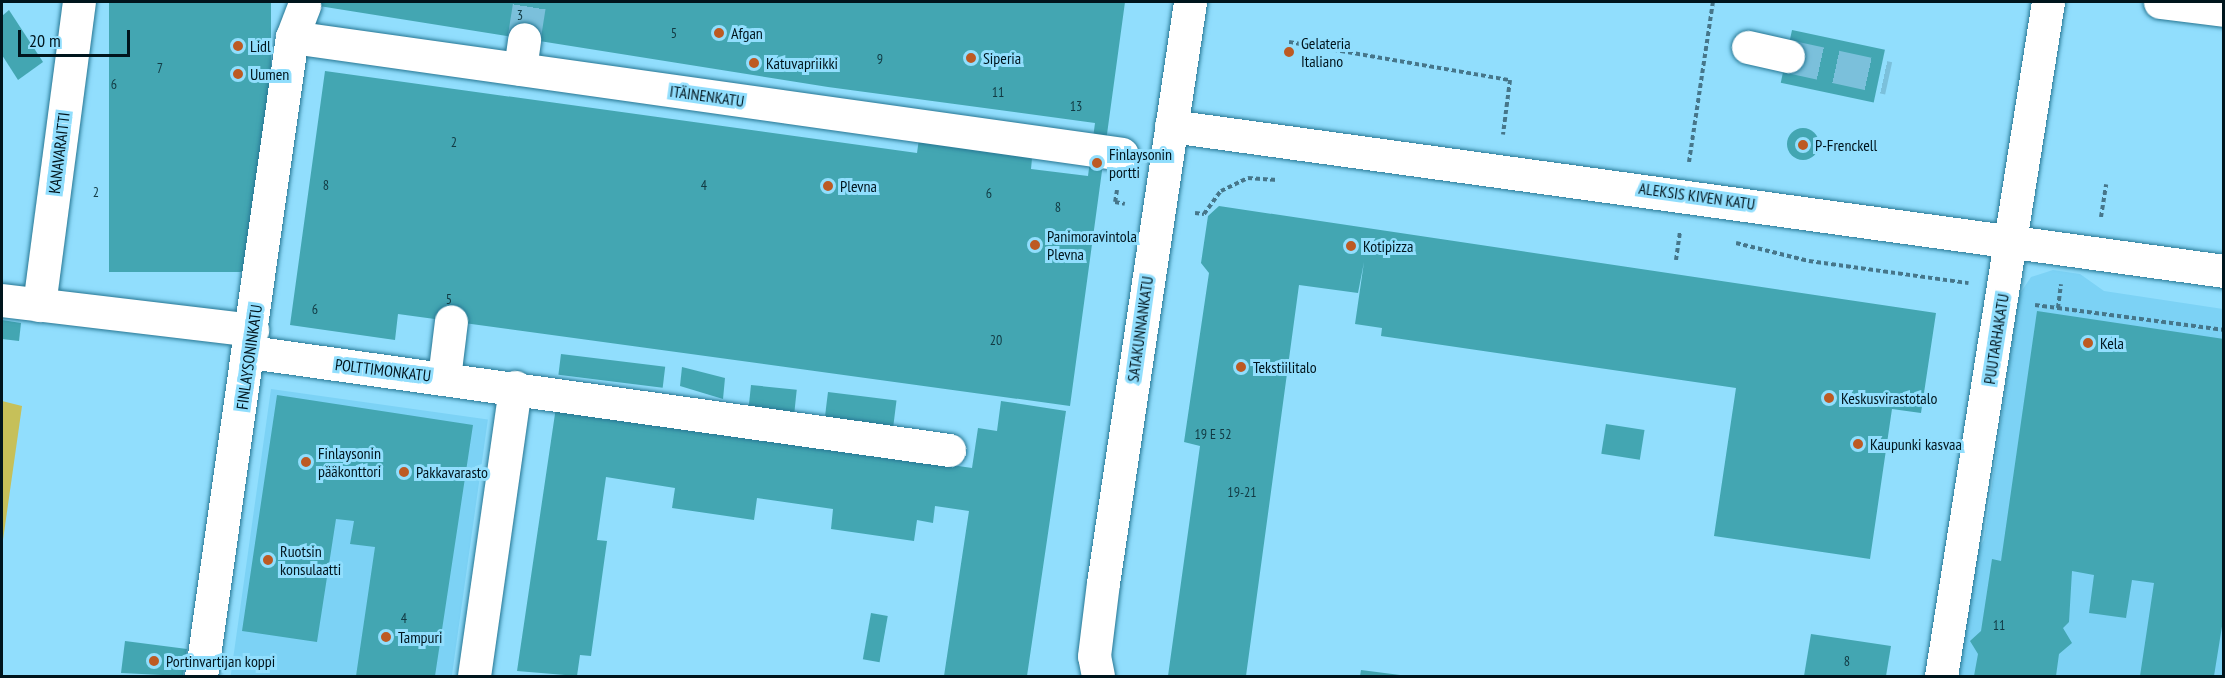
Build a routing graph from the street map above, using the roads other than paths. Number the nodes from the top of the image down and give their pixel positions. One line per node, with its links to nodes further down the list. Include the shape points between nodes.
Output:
1 (79, 2): 15 (street, KANAVARAITTI)
2 (1190, 2): 10 (street, SATAKUNNANKATU)
3 (2048, 2): 12 (street, PUUTARHAKATU)
4 (2160, 2): 6 (street)
5 (304, 5): 7 (street, FINLAYSONINKATU)
6 (2223, 10)
7 (292, 37): 11 (street, ITÄINENKATU, via 522,54); 17 (street, FINLAYSONINKATU)
8 (1748, 47): 9 (street)
9 (1788, 56)
10 (1171, 126): 12 (street, ALEKSIS KIVEN KATU, via 1686,194); 21 (street, SATAKUNNANKATU)
11 (1122, 154)
12 (2012, 243): 13 (street, ALEKSIS KIVEN KATU); 24 (street, PUUTARHAKATU)
13 (2223, 271)
14 (2, 300): 15 (street, POLTTIMONKATU)
15 (39, 305): 17 (street, POLTTIMONKATU)
16 (451, 321): 18 (street)
17 (251, 341): 18 (street, POLTTIMONKATU); 22 (street, FINLAYSONINKATU)
18 (444, 378): 19 (street, POLTTIMONKATU)
19 (515, 387): 20 (street, POLTTIMONKATU, via 562,398); 23 (street)
20 (949, 450)
21 (1092, 670)
22 (201, 676)
23 (474, 676)
24 (1941, 676)

